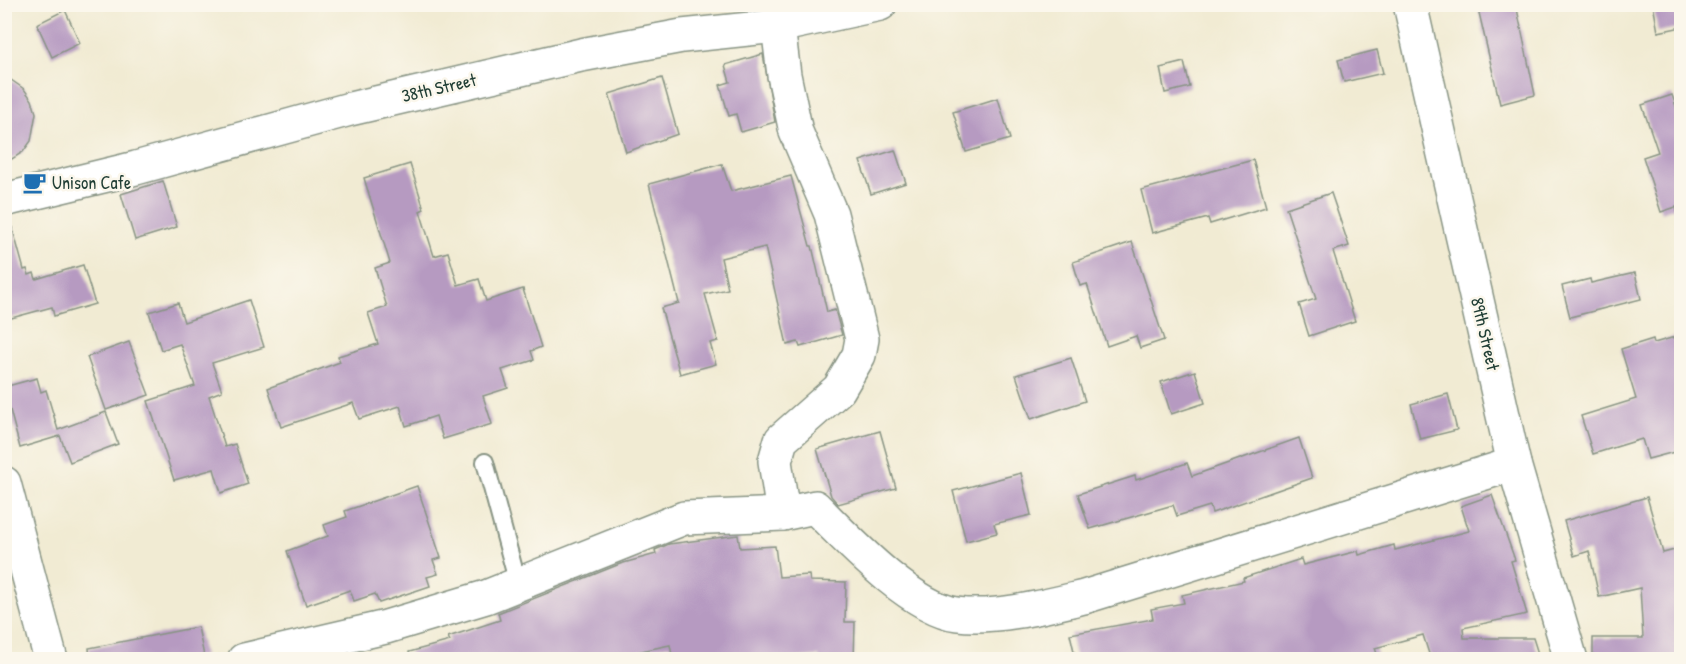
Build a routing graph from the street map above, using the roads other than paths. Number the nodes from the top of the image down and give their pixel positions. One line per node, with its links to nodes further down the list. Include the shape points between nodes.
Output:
1 (880, 4): 3 (street, 38th Street)
2 (1410, 4): 6 (street, 89th Street)
3 (778, 26): 4 (street, 38th Street, via 682,36 581,56 350,109); 8 (street, via 796,132 831,214 862,339 859,355 839,389 781,440 775,462)
4 (4, 200)
5 (485, 462): 10 (lane)
6 (1514, 464): 8 (street, via 1084,597 1035,609 981,613 955,614 920,597 856,549 815,507); 13 (street, 89th Street)
7 (4, 483): 9 (street)
8 (783, 513): 10 (street, via 684,518)
9 (14, 562): 11 (street)
10 (518, 584): 12 (street, via 386,627)
11 (51, 660)
12 (243, 660)
13 (1571, 660)

